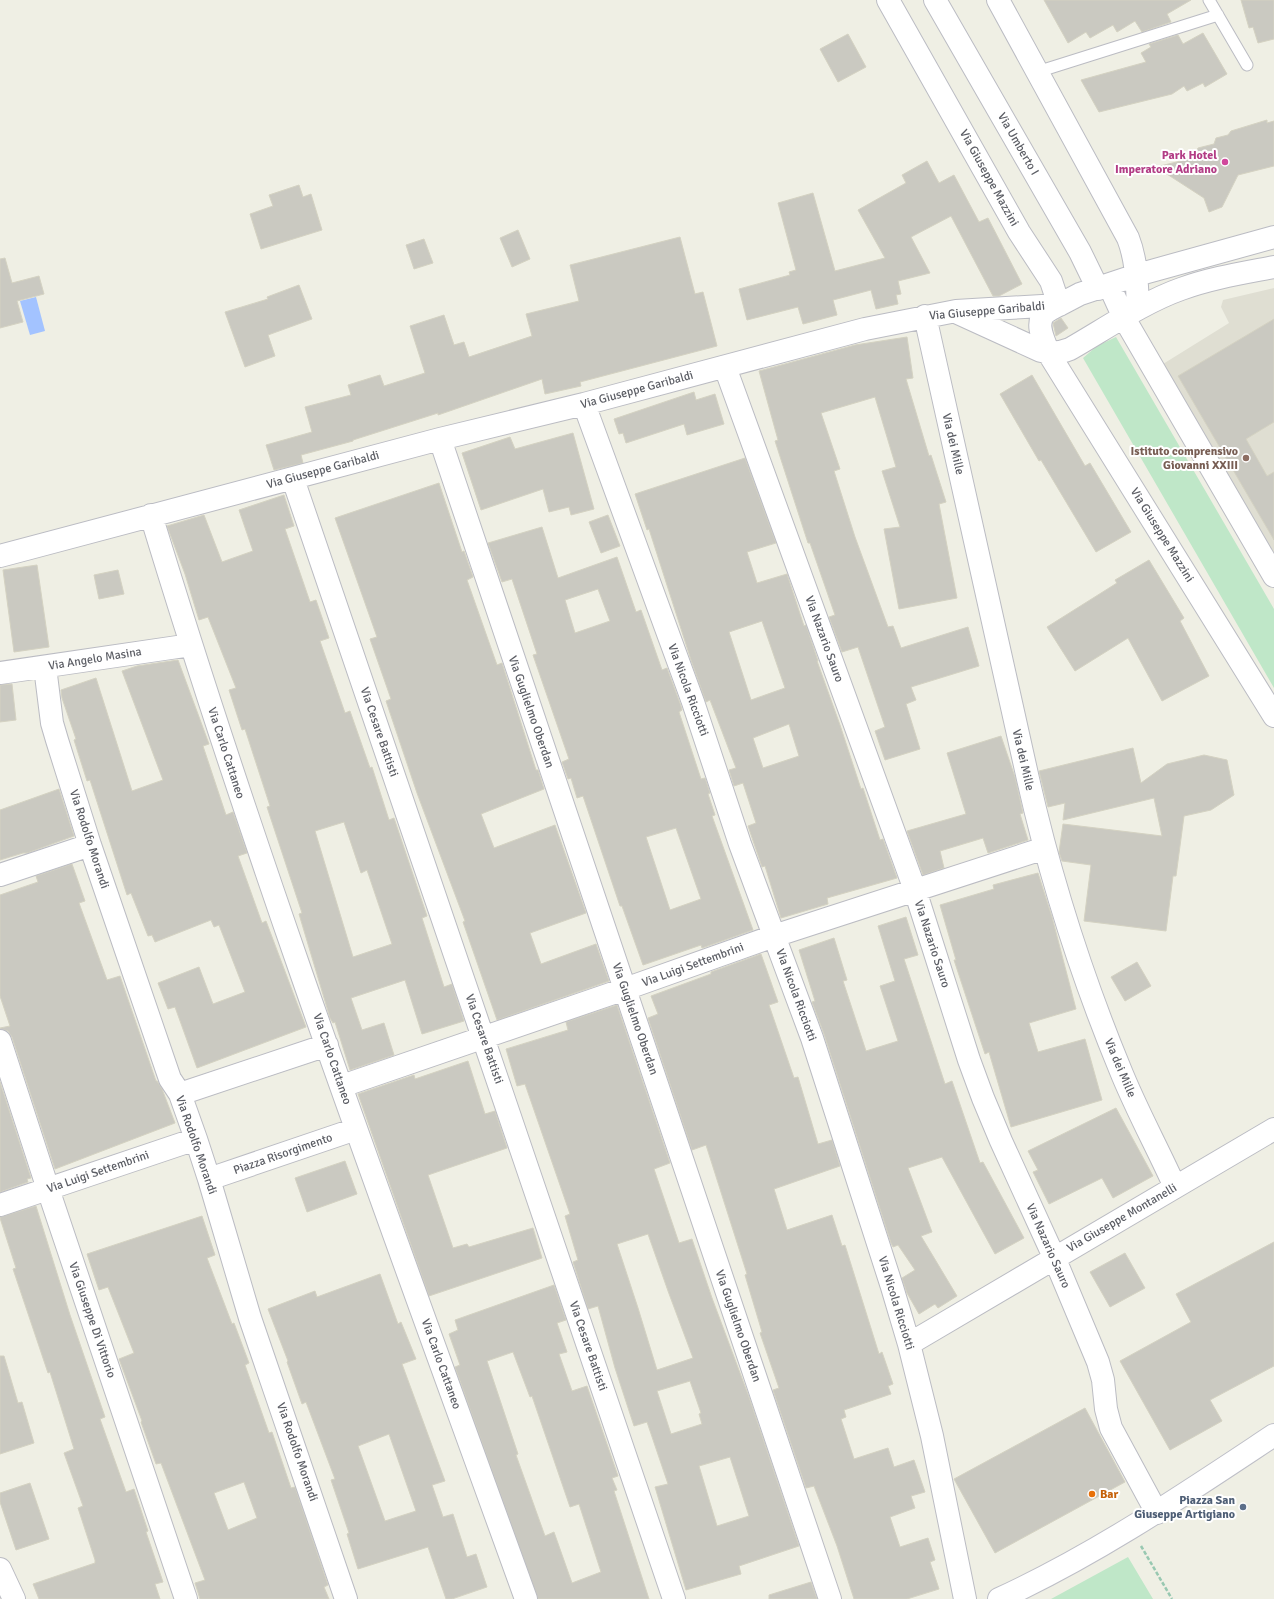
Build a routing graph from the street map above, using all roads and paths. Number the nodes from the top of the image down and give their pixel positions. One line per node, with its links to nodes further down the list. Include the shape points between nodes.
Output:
1 (888, 0): 12 (street, Via Giuseppe Mazzini, via 1019,232 1051,281)
2 (935, 0): 11 (street, Via Umberto I, via 1080,252)
3 (998, 0): 7 (street)
4 (1209, 0): 5 (lane)
5 (1218, 15): 6 (lane); 7 (lane)
6 (1247, 65)
7 (1037, 72): 10 (street, via 1128,238)
8 (1274, 237): 10 (street, Via Giuseppe Garibaldi)
9 (1274, 267): 14 (street, via 1180,289)
10 (1137, 275): 11 (street, Via Giuseppe Garibaldi); 14 (street)
11 (1103, 287): 12 (street, Via Giuseppe Garibaldi); 14 (street)
12 (1059, 304): 13 (street, Via Giuseppe Garibaldi); 16 (street, Via Giuseppe Mazzini, via 1044,314 1040,324)
13 (956, 311): 15 (street, Via Giuseppe Garibaldi); 16 (street)
14 (1131, 314): 16 (street, via 1070,349); 23 (street)
15 (925, 316): 17 (street, Via Giuseppe Garibaldi); 29 (street, Via dei Mille)
16 (1049, 354): 27 (street, Via Giuseppe Mazzini)
17 (725, 367): 18 (street, Via Giuseppe Garibaldi); 31 (street, Via Nazario Sauro)
18 (584, 404): 19 (street, Via Giuseppe Garibaldi); 32 (street, Via Nicola Ricciotti, via 693,702 740,844)
19 (440, 439): 20 (street, Via Giuseppe Garibaldi); 33 (street, Via Guglielmo Oberdan)
20 (293, 479): 21 (street, Via Giuseppe Garibaldi); 34 (street, Via Cesare Battisti)
21 (151, 515): 22 (street, Via Giuseppe Garibaldi); 24 (street, Via Carlo Cattaneo)
22 (0, 556)
23 (1274, 576)
24 (191, 645): 25 (street, Via Angelo Masina); 36 (street, Via Carlo Cattaneo, via 261,859)
25 (44, 667): 26 (street, Via Angelo Masina); 28 (street, Via Rodolfo Morandi, via 52,723)
26 (0, 673)
27 (1273, 712)
28 (90, 845): 30 (street); 38 (street, Via Rodolfo Morandi, via 170,1079)
29 (1045, 848): 31 (street, Via Luigi Settembrini); 43 (street, Via dei Mille, via 1103,1026 1128,1087)
30 (0, 875)
31 (915, 890): 32 (street, Via Luigi Settembrini); 46 (street, Via Nazario Sauro, via 983,1098)
32 (774, 936): 33 (street, Via Luigi Settembrini); 47 (street, Via Nicola Ricciotti, via 812,1038)
33 (625, 989): 34 (street, Via Luigi Settembrini); 57 (street, Via Guglielmo Oberdan)
34 (484, 1038): 37 (street, Via Luigi Settembrini); 56 (street, Via Cesare Battisti)
35 (0, 1041): 44 (street, Via Giuseppe Di Vittorio)
36 (327, 1044): 37 (street, Via Carlo Cattaneo); 38 (street)
37 (342, 1086): 39 (street, Via Carlo Cattaneo)
38 (180, 1094): 41 (street, Via Rodolfo Morandi)
39 (356, 1129): 42 (street, Piazza Risorgimento); 55 (street, Via Carlo Cattaneo)
40 (1274, 1129): 43 (street, Via Giuseppe Montanelli)
41 (196, 1139): 42 (street, Via Rodolfo Morandi); 44 (street, Via Luigi Settembrini)
42 (209, 1179): 54 (street, Via Rodolfo Morandi, via 250,1318)
43 (1175, 1187): 46 (street, Via Giuseppe Montanelli)
44 (48, 1189): 45 (street, Via Luigi Settembrini); 53 (street, Via Giuseppe Di Vittorio)
45 (0, 1205)
46 (1054, 1257): 47 (street, Via Giuseppe Montanelli); 49 (street, Via Nazario Sauro, via 1100,1367 1111,1428)
47 (909, 1344): 58 (street, Via Nicola Ricciotti, via 932,1436)
48 (1274, 1435): 49 (street)
49 (1156, 1513): 50 (street)
50 (1130, 1528): 59 (street, via 1088,1554); 60 (path)
51 (0, 1569): 52 (street)
52 (14, 1599)
53 (186, 1599)
54 (346, 1599)
55 (526, 1599)
56 (674, 1599)
57 (830, 1599)
58 (965, 1599)
59 (999, 1599)
60 (1172, 1599)

